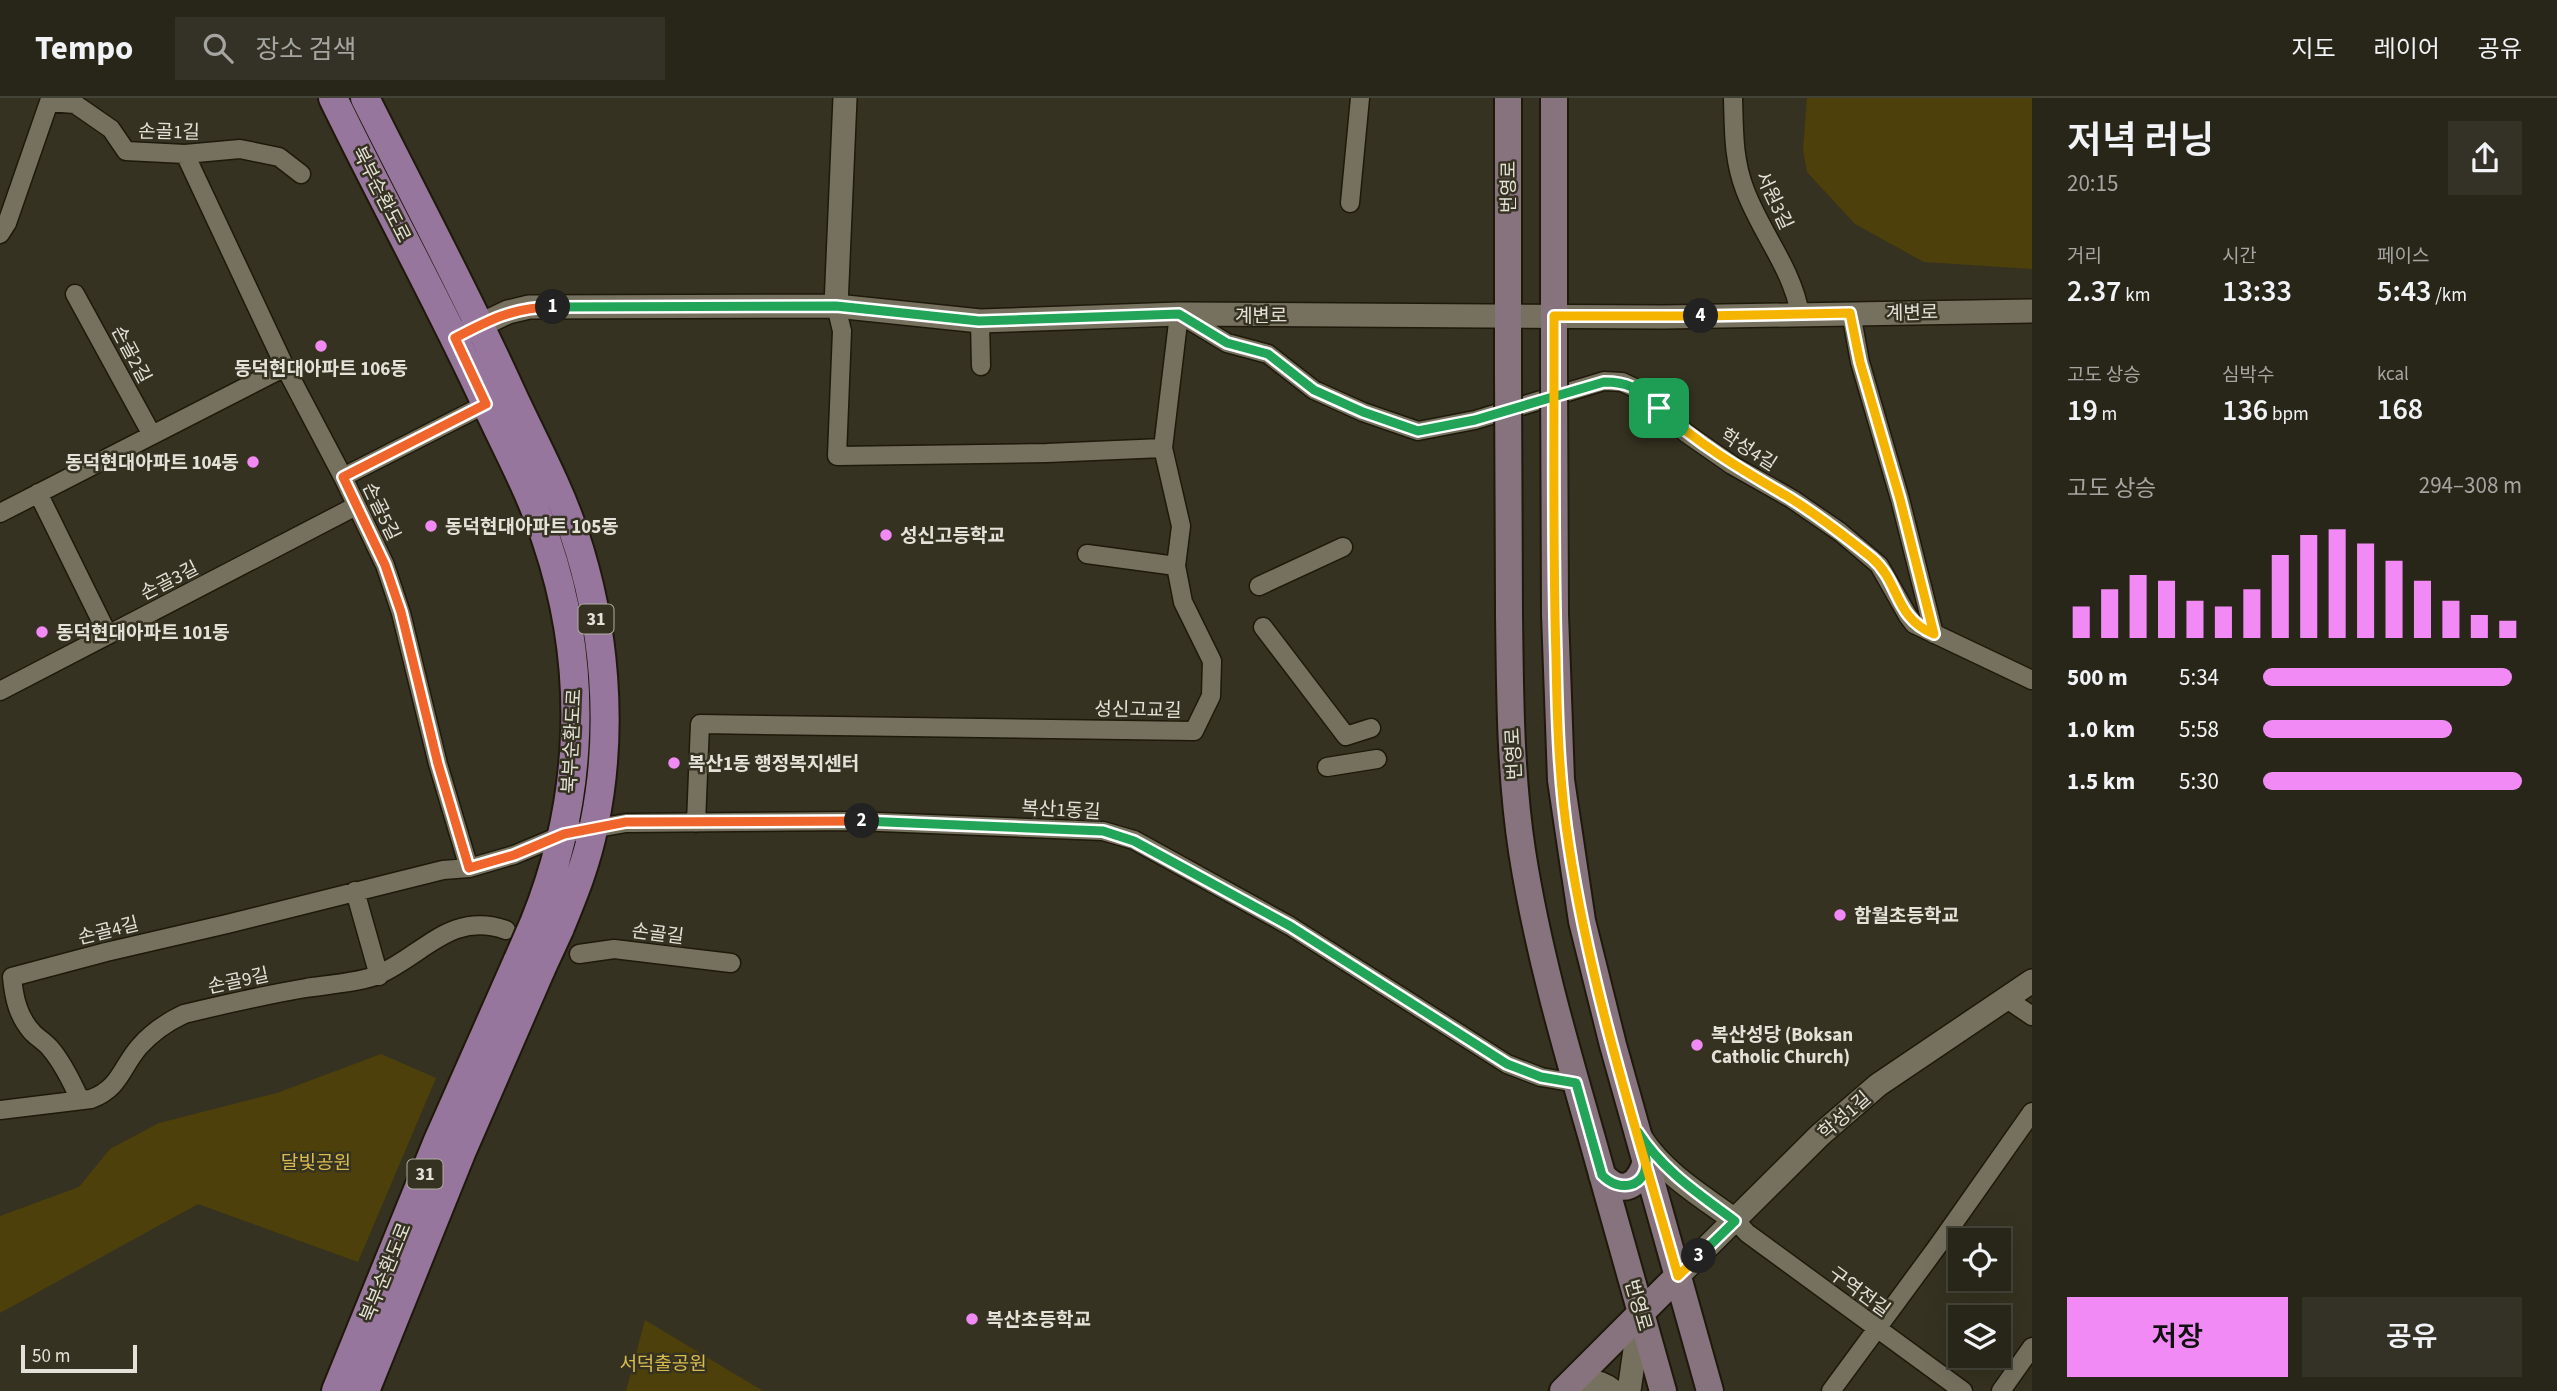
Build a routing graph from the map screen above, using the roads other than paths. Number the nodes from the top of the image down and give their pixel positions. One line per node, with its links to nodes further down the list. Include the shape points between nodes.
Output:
1 (333, 98): 21 (main road, 북부순환도로 / 31)
2 (365, 98): 21 (main road, 북부순환도로 / 31)
3 (845, 98): 13 (street)
4 (1360, 98): 10 (street)
5 (1508, 98): 18 (main road, 번영로)
6 (1555, 98): 19 (main road)
7 (1733, 98): 17 (street, 서원3길, via 1738,169 1791,278)
8 (186, 154): 9 (street, 손골1길, via 240,149 279,157); 11 (street, 손골1길, via 126,151 111,129 75,104 49,102); 23 (street, 손골5길)
9 (301, 174)
10 (1350, 202)
11 (0, 234)
12 (75, 294): 25 (street, 손골2길)
13 (836, 306): 20 (street, 계변로); 21 (street, 계변로, via 529,307); 26 (street, via 842,331 837,456)
14 (2032, 311): 15 (street, 계변로)
15 (1850, 313): 17 (street, 계변로); 36 (street)
16 (1179, 314): 18 (street, 계변로); 20 (street, 계변로); 26 (street, 성신고교길); 36 (street, 학성4길, via 1227,343 1268,354 1314,390 1418,431 1475,420 1604,382 1622,382 1732,465 1840,532 1880,565 1914,624)
17 (1800, 314): 19 (street, 계변로)
18 (1507, 316): 19 (street, 계변로); 57 (main road, 번영로, bridge, via 1514,781 1522,850 1551,996)
19 (1554, 316): 61 (main road, bridge, via 1561,780 1590,953)
20 (979, 321): 22 (street)
21 (467, 331): 24 (main road, 북부순환도로 / 31); 44 (main road, 북부순환도로 / 31, via 573,529 587,576 599,631 604,718)
22 (981, 366)
23 (285, 367): 25 (street); 27 (street, 손골5길)
24 (486, 404): 27 (street); 45 (main road, 북부순환도로 / 31, via 547,540 570,635 575,719)
25 (152, 435): 28 (street)
26 (1163, 448): 33 (street, 성신고교길, via 1181,526)
27 (343, 477): 29 (street, 손골5길)
28 (38, 493): 30 (street); 37 (street)
29 (356, 506): 37 (street, 손골3길); 46 (street, 손골5길, via 385,565 401,612)
30 (0, 513)
31 (1343, 547): 34 (street)
32 (1087, 554): 33 (street)
33 (1176, 566): 43 (street, 성신고교길, via 1183,602 1212,661 1211,696 1194,731 701,724)
34 (1259, 586)
35 (1263, 626): 40 (street, via 1346,736)
36 (1934, 634): 38 (street, 학성4길)
37 (108, 635): 39 (street, 손골3길)
38 (2032, 680)
39 (0, 691)
40 (1371, 728)
41 (1377, 759): 42 (street)
42 (1327, 767)
43 (696, 823): 44 (street, 복산1동길, via 626,822); 57 (street, 복산1동길, via 854,821 1103,831 1134,841 1290,926 1507,1064 1541,1077)
44 (594, 827): 45 (street, 복산1동길); 48 (main road, 북부순환도로 / 31, via 580,879)
45 (564, 834): 46 (street, 손골4길); 48 (main road, 북부순환도로 / 31, via 552,878)
46 (469, 868): 47 (street, 손골4길)
47 (355, 891): 53 (street); 58 (street, 손골4길, via 12,977 19,1013 61,1064)
48 (547, 925): 52 (main road, 북부순환도로, bridge)
49 (506, 930): 53 (street, 손골9길, via 491,924 454,928)
50 (579, 954): 51 (street, 손골길, via 614,949)
51 (731, 963)
52 (530, 964): 69 (main road, 북부순환도로 / 31, via 437,1143); 70 (main road, 북부순환도로 / 31, via 461,1153)
53 (379, 976): 58 (street, 손골9길, via 184,1014 139,1047 105,1094)
54 (2032, 981): 55 (street, 학성1길)
55 (2007, 999): 56 (street); 64 (street, 학성1길, via 1878,1086 1820,1135)
56 (2032, 1016)
57 (1576, 1083): 63 (main road, 번영로)
58 (80, 1100): 59 (street, 손골9길)
59 (0, 1111)
60 (2032, 1112): 67 (street)
61 (1638, 1132): 62 (main road); 64 (street, via 1667,1169)
62 (1646, 1161): 63 (main road, via 1635,1183 1628,1186 1614,1185); 65 (main road)
63 (1602, 1175): 66 (main road, 번영로)
64 (1735, 1221): 65 (street, 학성1길); 67 (street, 구역전길)
65 (1678, 1276): 66 (main road); 75 (main road)
66 (1641, 1311): 71 (main road); 73 (street); 74 (main road, 번영로)
67 (1876, 1328): 76 (street); 77 (street, 구역전길)
68 (2032, 1348): 78 (street)
69 (337, 1391)
70 (365, 1391)
71 (1563, 1391): 72 (street, via 1586,1381)
72 (1613, 1391)
73 (1629, 1391)
74 (1663, 1391)
75 (1710, 1391)
76 (1831, 1391)
77 (1963, 1391)
78 (2001, 1391)

